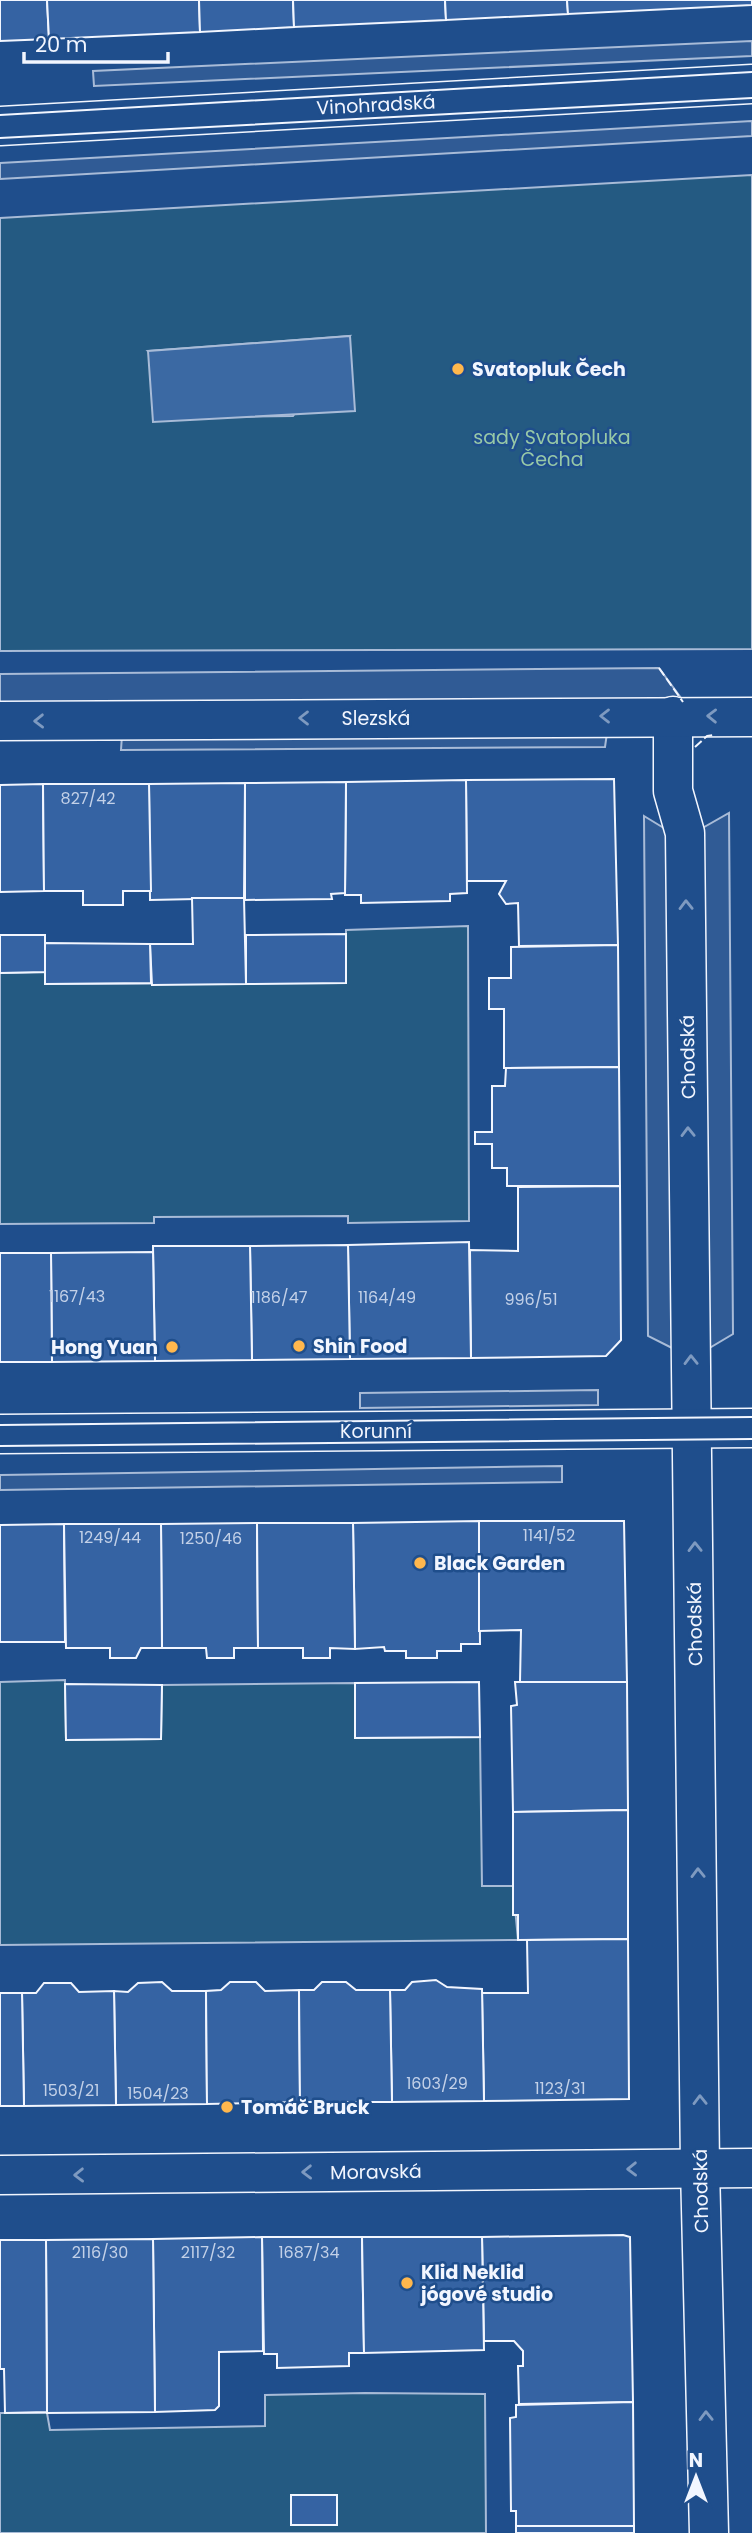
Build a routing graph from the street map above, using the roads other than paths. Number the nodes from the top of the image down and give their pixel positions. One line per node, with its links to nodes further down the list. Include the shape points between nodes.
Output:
1 (752, 84): 2 (street, Vinohradská)
2 (0, 126)
3 (673, 716): 4 (street, Slezská, one-way to 3); 5 (street, Slezská, one-way to 5); 6 (street, Chodská, one-way to 3, via 685,833 673,791)
4 (752, 717)
5 (0, 721)
6 (692, 1428): 7 (street, Korunní); 8 (street, Korunní); 9 (street, Chodská, one-way to 6)
7 (752, 1428)
8 (0, 1434)
9 (700, 2168): 10 (street, Moravská); 11 (street, Moravská, one-way to 11); 12 (street, Chodská, one-way to 9)
10 (752, 2168)
11 (0, 2175)
12 (709, 2533)

